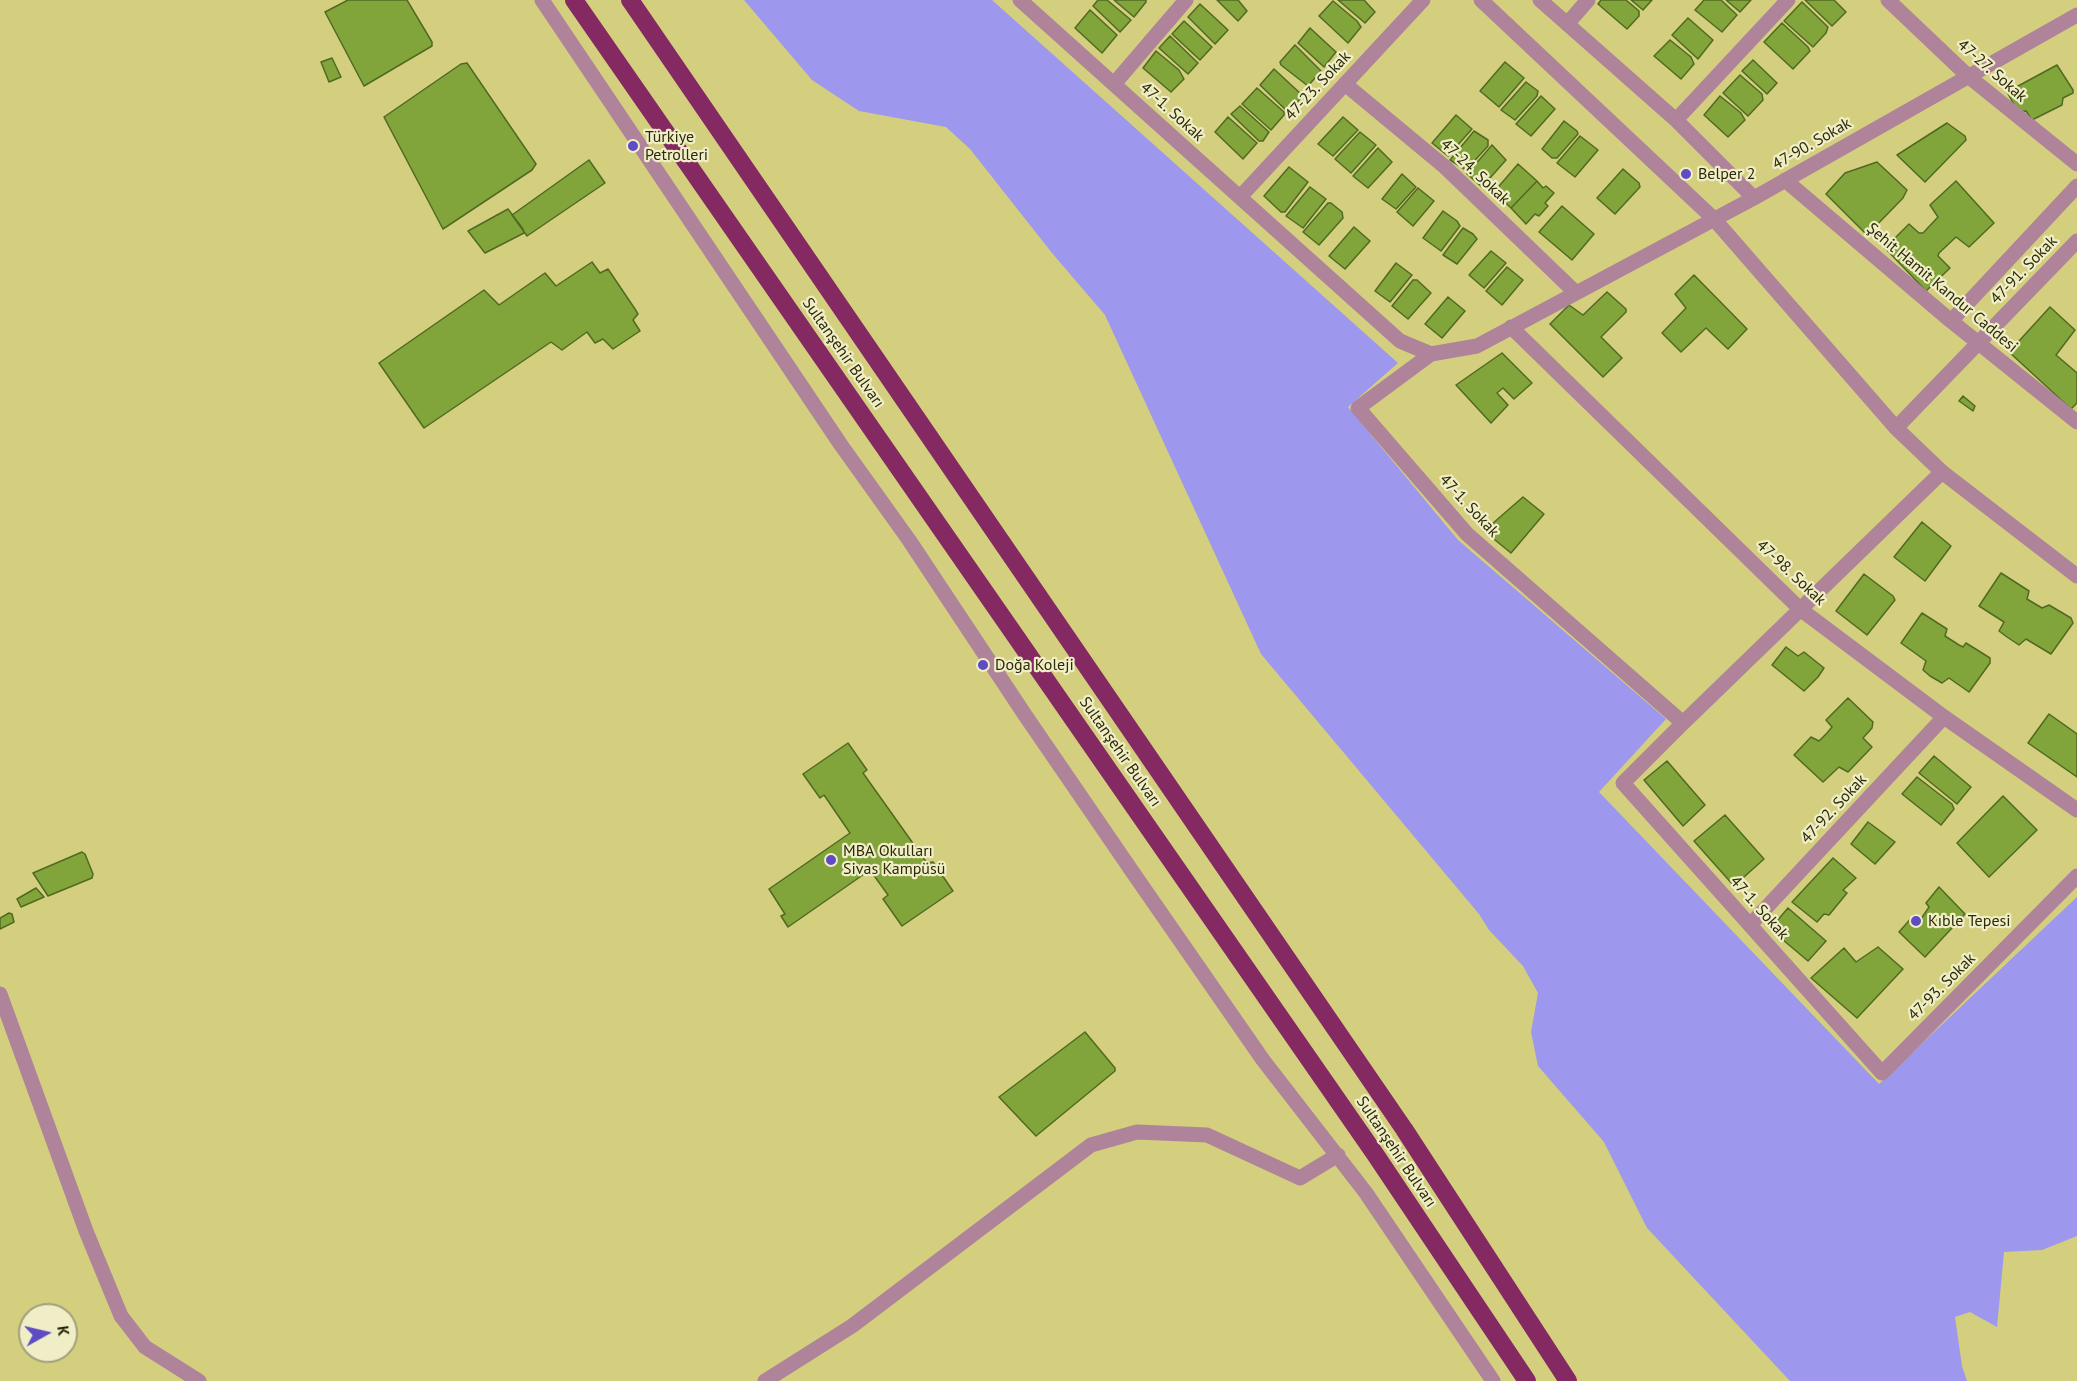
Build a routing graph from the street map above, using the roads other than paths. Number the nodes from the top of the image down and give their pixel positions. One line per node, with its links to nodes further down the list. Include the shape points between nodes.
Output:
1 (542, 0): 42 (street, via 1149,896 1263,1060)
2 (574, 0): 46 (highway, Sultanşehir Bulvarı, via 1375,1154)
3 (630, 0): 47 (highway, Sultanşehir Bulvarı, via 1404,1129)
4 (1020, 0): 15 (street, 47-1. Sokak)
5 (1186, 0): 15 (street)
6 (1423, 0): 16 (street, 47-23. Sokak)
7 (1481, 0): 23 (street)
8 (1540, 0): 13 (street)
9 (1588, 0): 13 (street)
10 (1788, 0): 17 (street)
11 (1888, 0): 14 (street, 47-27. Sokak)
12 (2077, 15): 14 (street, 47-90. Sokak)
13 (1567, 24): 17 (street)
14 (1968, 76): 18 (street, 47-27. Sokak); 19 (street, 47-90. Sokak)
15 (1114, 84): 21 (street, 47-1. Sokak)
16 (1345, 84): 21 (street, 47-23. Sokak); 25 (street, 47-24. Sokak, via 1445,167)
17 (1676, 120): 22 (street)
18 (2077, 164)
19 (1785, 180): 22 (street, 47-90. Sokak); 26 (street, Şehit Hamit Kandur Caddesi)
20 (2077, 186): 26 (street, 47-91. Sokak)
21 (1240, 197): 29 (street, 47-1. Sokak, via 1400,341)
22 (1754, 198): 23 (street, 47-90. Sokak)
23 (1714, 219): 25 (street, 47-90. Sokak); 31 (street)
24 (2077, 241): 28 (street, 47-91. Sokak)
25 (1575, 292): 27 (street, 47-90. Sokak)
26 (1951, 321): 28 (street, Şehit Hamit Kandur Caddesi)
27 (1511, 327): 29 (street, 47-90. Sokak, via 1477,346); 34 (street, 47-98. Sokak)
28 (1978, 343): 30 (street, Şehit Hamit Kandur Caddesi); 31 (street, 47-91. Sokak)
29 (1431, 354): 36 (street, 47-1. Sokak, via 1358,408 1467,534)
30 (2077, 422)
31 (1896, 428): 32 (street)
32 (1942, 472): 33 (street); 34 (street)
33 (2077, 576)
34 (1800, 609): 35 (street, 47-98. Sokak); 36 (street)
35 (1944, 717): 37 (street, 47-98. Sokak); 39 (street, 47-92. Sokak)
36 (1683, 723): 39 (street, 47-1. Sokak, via 1623,783)
37 (2077, 810)
38 (2077, 876): 41 (street, 47-93. Sokak)
39 (1750, 925): 41 (street, 47-1. Sokak)
40 (0, 994): 43 (street, via 121,1316 145,1347)
41 (1882, 1073)
42 (1338, 1155): 44 (street, via 1300,1178 1207,1135 1137,1132 1092,1145 852,1326); 45 (street)
43 (199, 1381)
44 (765, 1381)
45 (1493, 1381)
46 (1527, 1381)
47 (1568, 1381)

